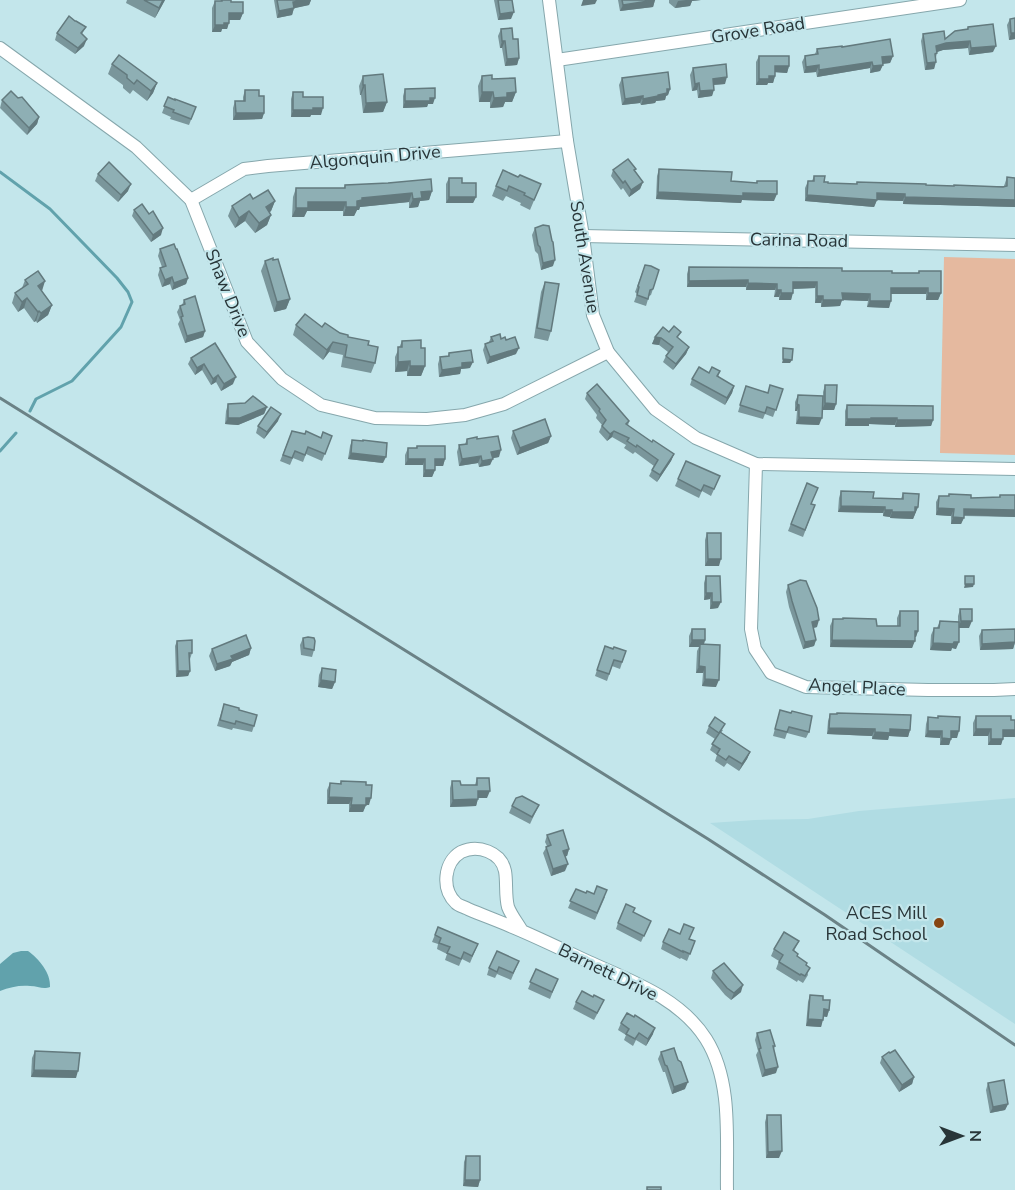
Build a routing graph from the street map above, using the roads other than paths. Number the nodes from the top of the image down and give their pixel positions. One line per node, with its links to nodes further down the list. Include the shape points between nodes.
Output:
1 (549, 0): 4 (street, South Avenue)
2 (960, 0): 4 (street, Grove Road)
3 (0, 48): 6 (street, Shaw Drive, via 136,147)
4 (557, 60): 5 (street, South Avenue)
5 (567, 141): 6 (street, Algonquin Drive, via 268,165 244,169); 7 (street, South Avenue)
6 (191, 200): 9 (street, Shaw Drive, via 247,342 282,379 321,405 375,418 465,415 504,404)
7 (583, 236): 8 (street, Carina Road); 9 (street, South Avenue, via 592,315)
8 (1015, 245)
9 (608, 352): 10 (street, South Avenue, via 655,410 709,445)
10 (756, 464): 11 (street, South Avenue); 12 (street, Angel Place, via 751,629 755,649 771,673 806,687)
11 (1015, 469)
12 (1015, 689)
13 (522, 931): 13 (street, Barnett Drive, via 456,904 445,878 451,862 460,853 473,848 486,850 499,859 505,870 508,907); 14 (street, Barnett Drive, via 656,993 699,1029 715,1054 722,1077)
14 (727, 1190)

